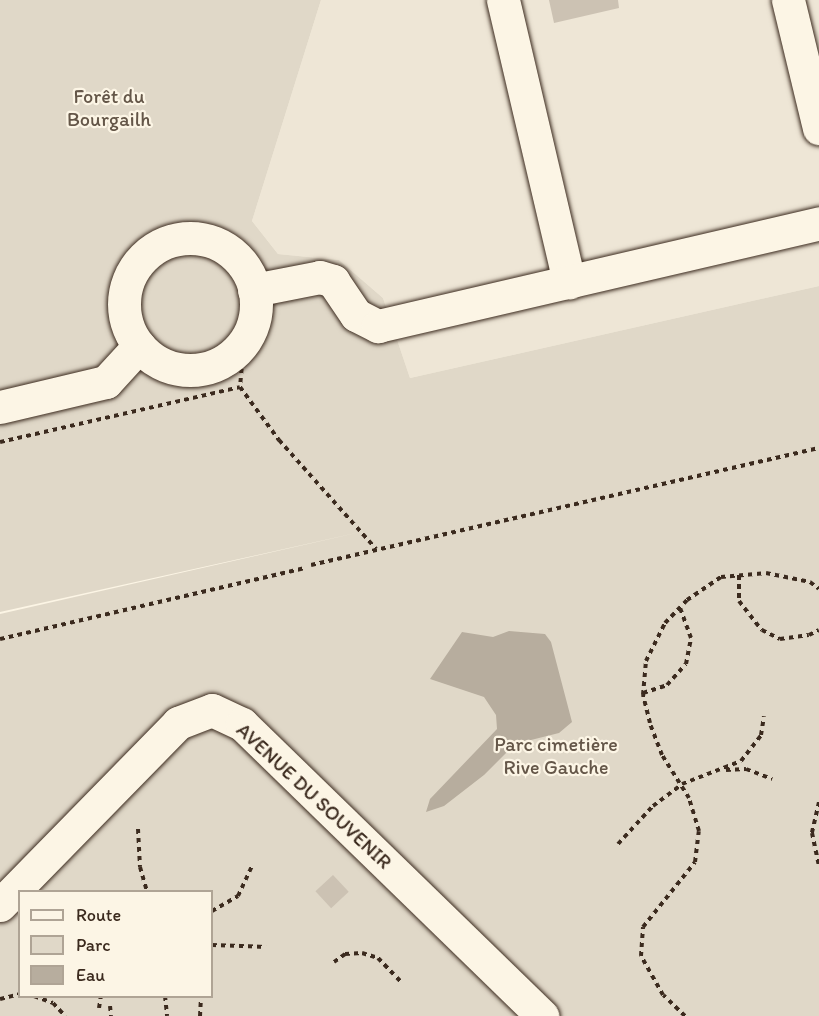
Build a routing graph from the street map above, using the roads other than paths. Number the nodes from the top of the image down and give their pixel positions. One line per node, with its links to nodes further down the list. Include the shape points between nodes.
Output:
1 (503, 0): 5 (street)
2 (788, 0): 3 (street)
3 (819, 128)
4 (819, 223): 5 (street)
5 (569, 282): 6 (street, via 378,326 356,315 333,281 321,277)
6 (254, 290): 7 (street, via 254,321 244,342 216,364 183,370 158,361); 7 (street, via 250,275 236,256 215,242 192,237 168,241 148,252 128,280 124,303 128,326)
7 (139, 346): 8 (street, via 106,382)
8 (0, 407)
9 (0, 905): 10 (street, AVENUE DU SOUVENIR, via 178,723 212,710 242,724)
10 (542, 1016)

